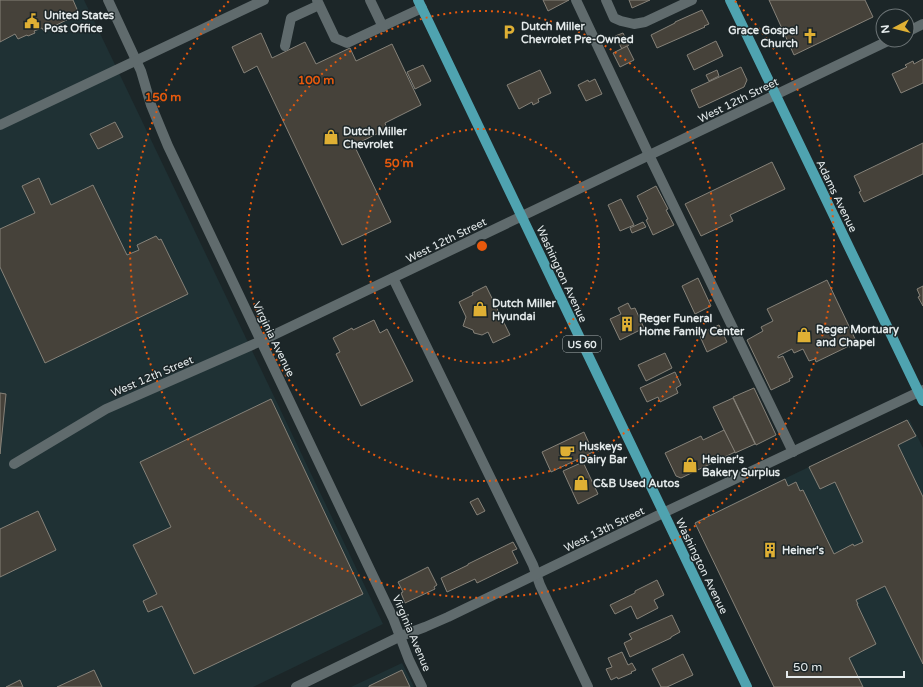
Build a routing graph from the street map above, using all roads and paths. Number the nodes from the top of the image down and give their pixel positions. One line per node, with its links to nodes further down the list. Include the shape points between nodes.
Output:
1 (108, 0): 13 (street, Virginia Avenue)
2 (264, 0): 13 (street)
3 (370, 0): 10 (street)
4 (576, 0): 16 (street)
5 (606, 0): 6 (street, via 614,18 634,24 645,22)
6 (692, 0)
7 (730, 0): 14 (main road, Adams Avenue)
8 (318, 2): 10 (street, via 335,38 347,43); 11 (street, via 291,18)
9 (420, 4): 10 (street); 17 (main road, Washington Avenue / US 60)
10 (383, 27)
11 (285, 46)
12 (875, 47): 14 (street, West 12th Street)
13 (136, 61): 15 (street); 19 (street, Virginia Avenue, via 168,146)
14 (775, 95): 16 (street, West 12th Street); 20 (main road, Adams Avenue)
15 (0, 125)
16 (650, 156): 17 (street, West 12th Street); 21 (street)
17 (522, 217): 18 (street, West 12th Street); 23 (main road, Washington Avenue / US 60)
18 (394, 278): 19 (street, West 12th Street); 24 (street)
19 (261, 341): 22 (street, West 12th Street, via 106,409); 25 (street, Virginia Avenue)
20 (922, 395): 21 (street, West 13th Street)
21 (793, 452): 23 (street, West 13th Street)
22 (14, 464)
23 (663, 513): 24 (street, West 13th Street); 29 (main road, Washington Avenue / US 60)
24 (536, 575): 25 (street, West 13th Street, via 425,628); 28 (street)
25 (401, 636): 26 (street, West 13th Street); 27 (street, Virginia Avenue)
26 (296, 687)
27 (422, 687)
28 (588, 687)
29 (747, 687)

